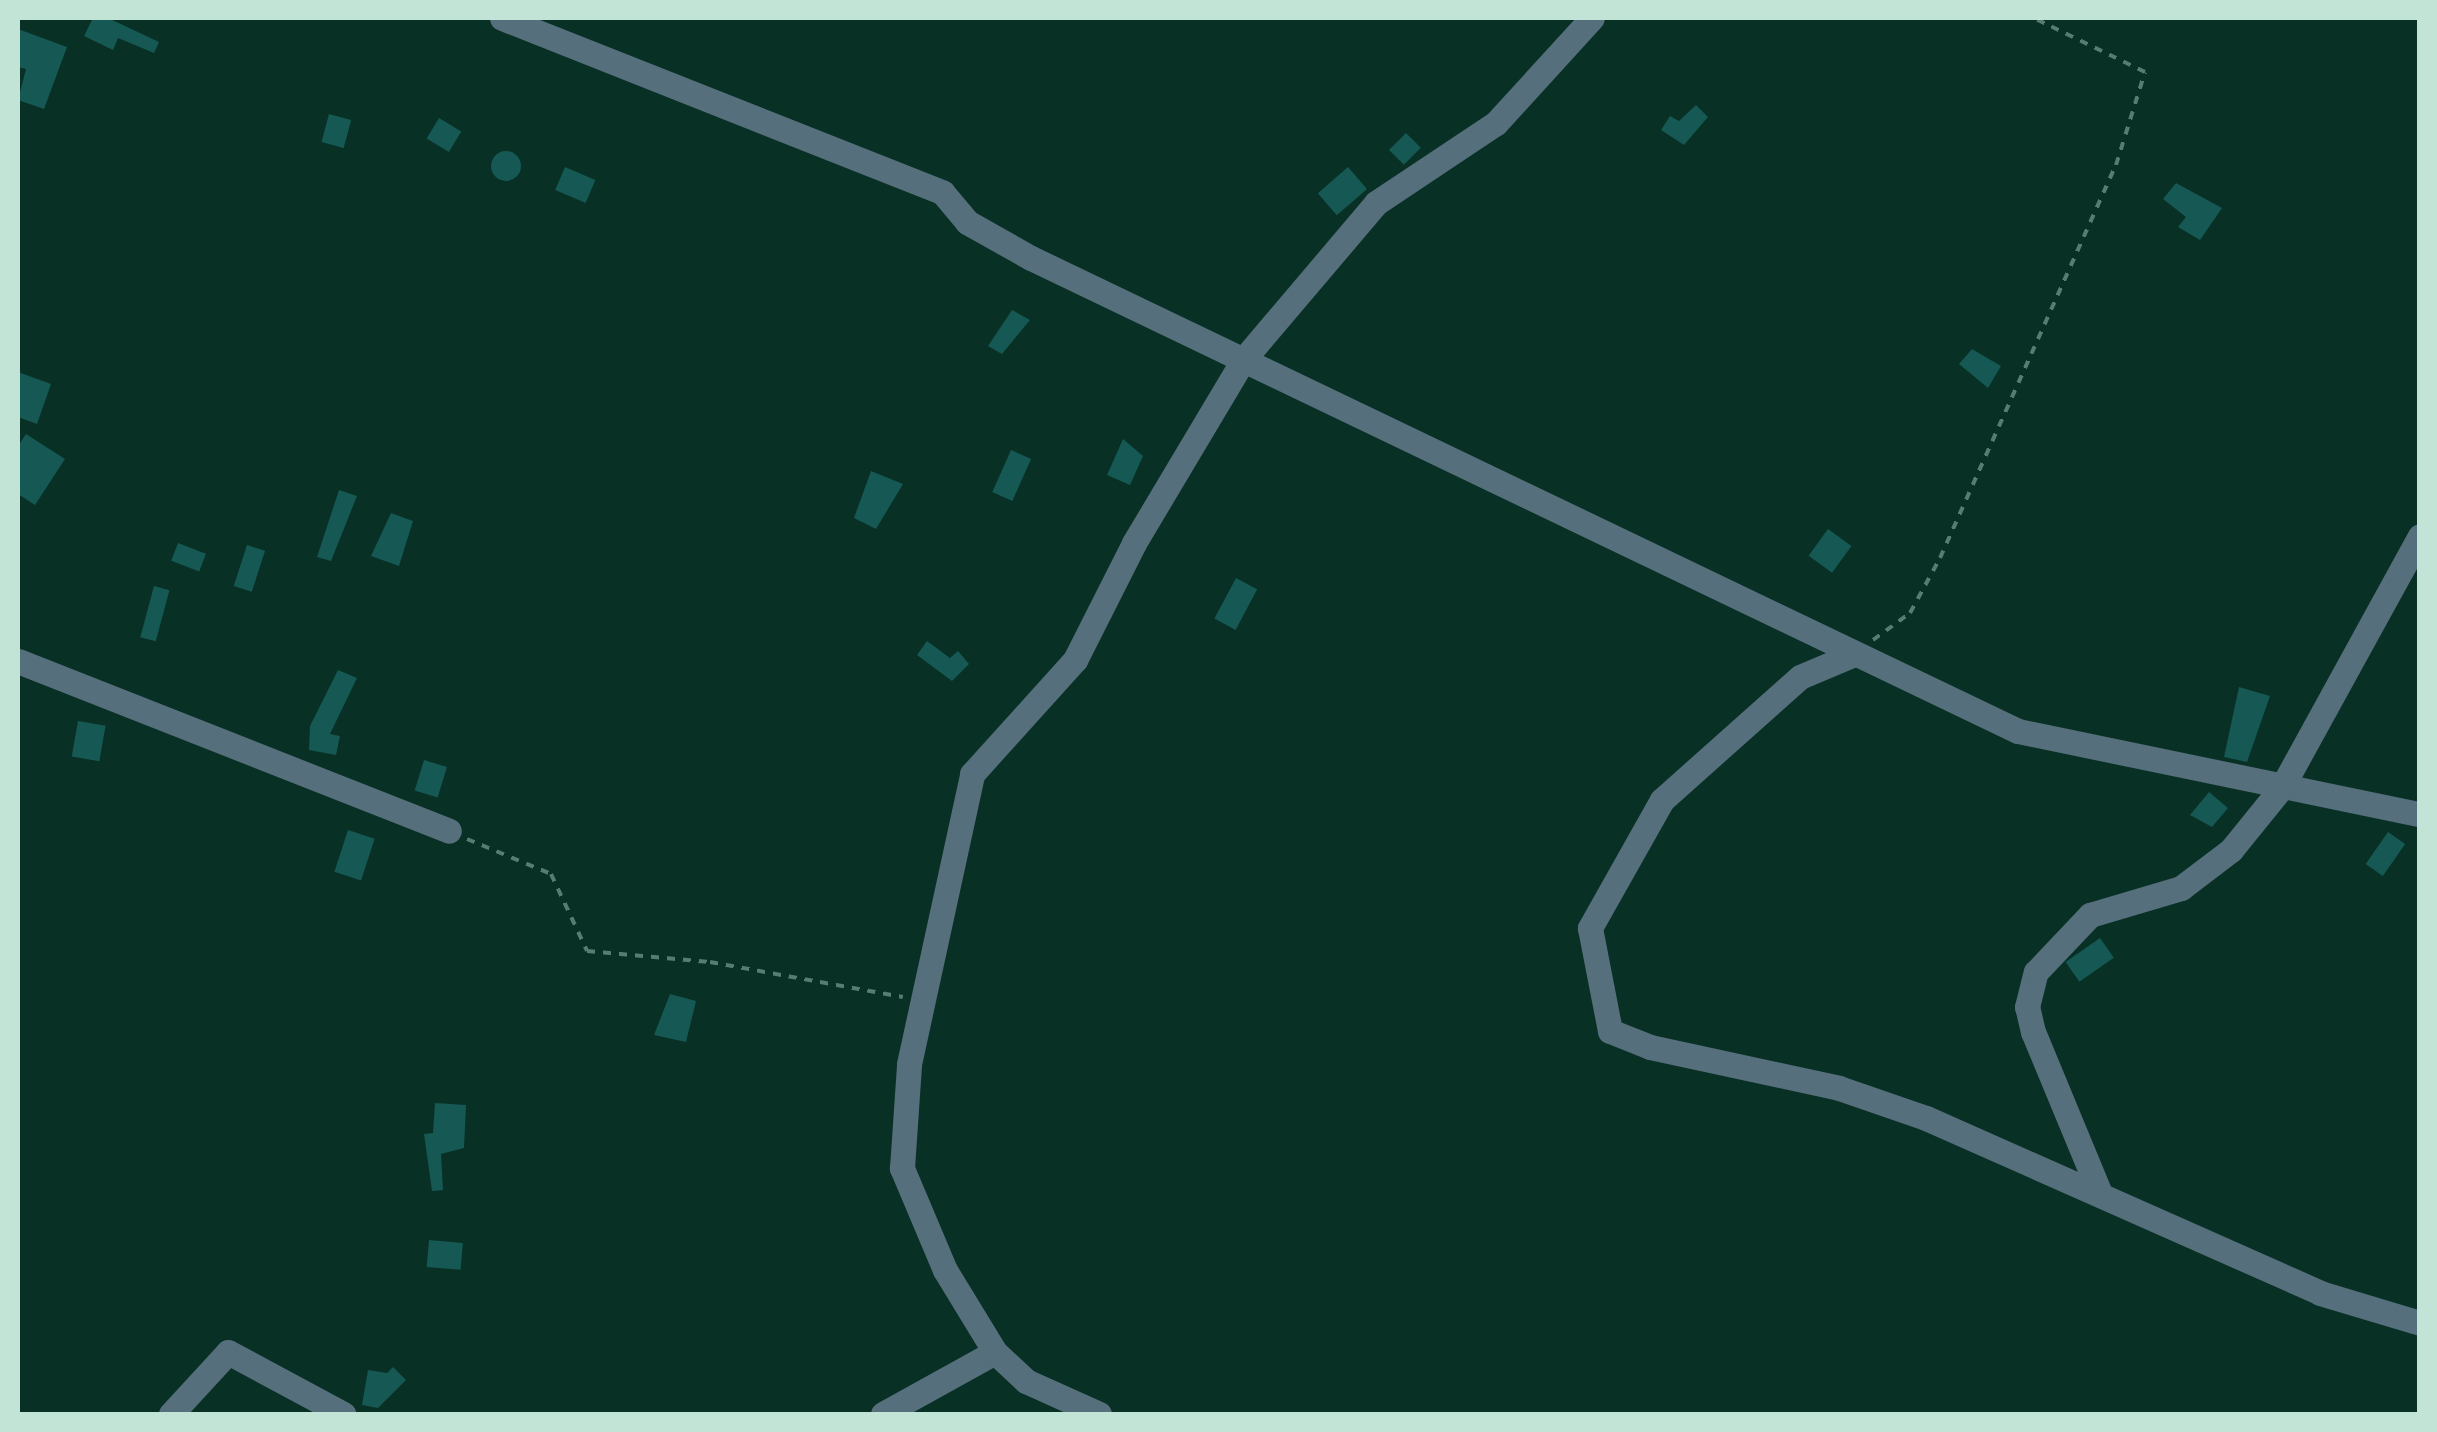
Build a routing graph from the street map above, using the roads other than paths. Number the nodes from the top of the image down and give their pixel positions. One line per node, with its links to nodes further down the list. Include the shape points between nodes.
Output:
1 (502, 18): 3 (street, via 942,193 967,222 1000,241)
2 (1592, 18): 3 (street, via 1496,124 1376,203)
3 (1242, 360): 5 (street, via 1476,466); 12 (street, via 1134,543 1075,660 972,774 909,1064 902,1168 944,1270)
4 (2420, 536): 7 (street)
5 (1852, 655): 7 (street, via 2018,732); 10 (street, via 1800,677 1662,800 1590,928 1604,1022 1616,1037 1650,1047 1774,1070 1857,1094)
6 (18, 661): 9 (street)
7 (2282, 787): 8 (street); 10 (street, via 2200,878 2090,915 2036,972 2026,1007)
8 (2420, 814)
9 (449, 831)
10 (2099, 1191): 11 (street, via 2320,1294)
11 (2420, 1323)
12 (995, 1352): 15 (street); 16 (street, via 1026,1380)
13 (170, 1414): 14 (street, via 228,1352)
14 (343, 1414)
15 (883, 1414)
16 (1099, 1414)

